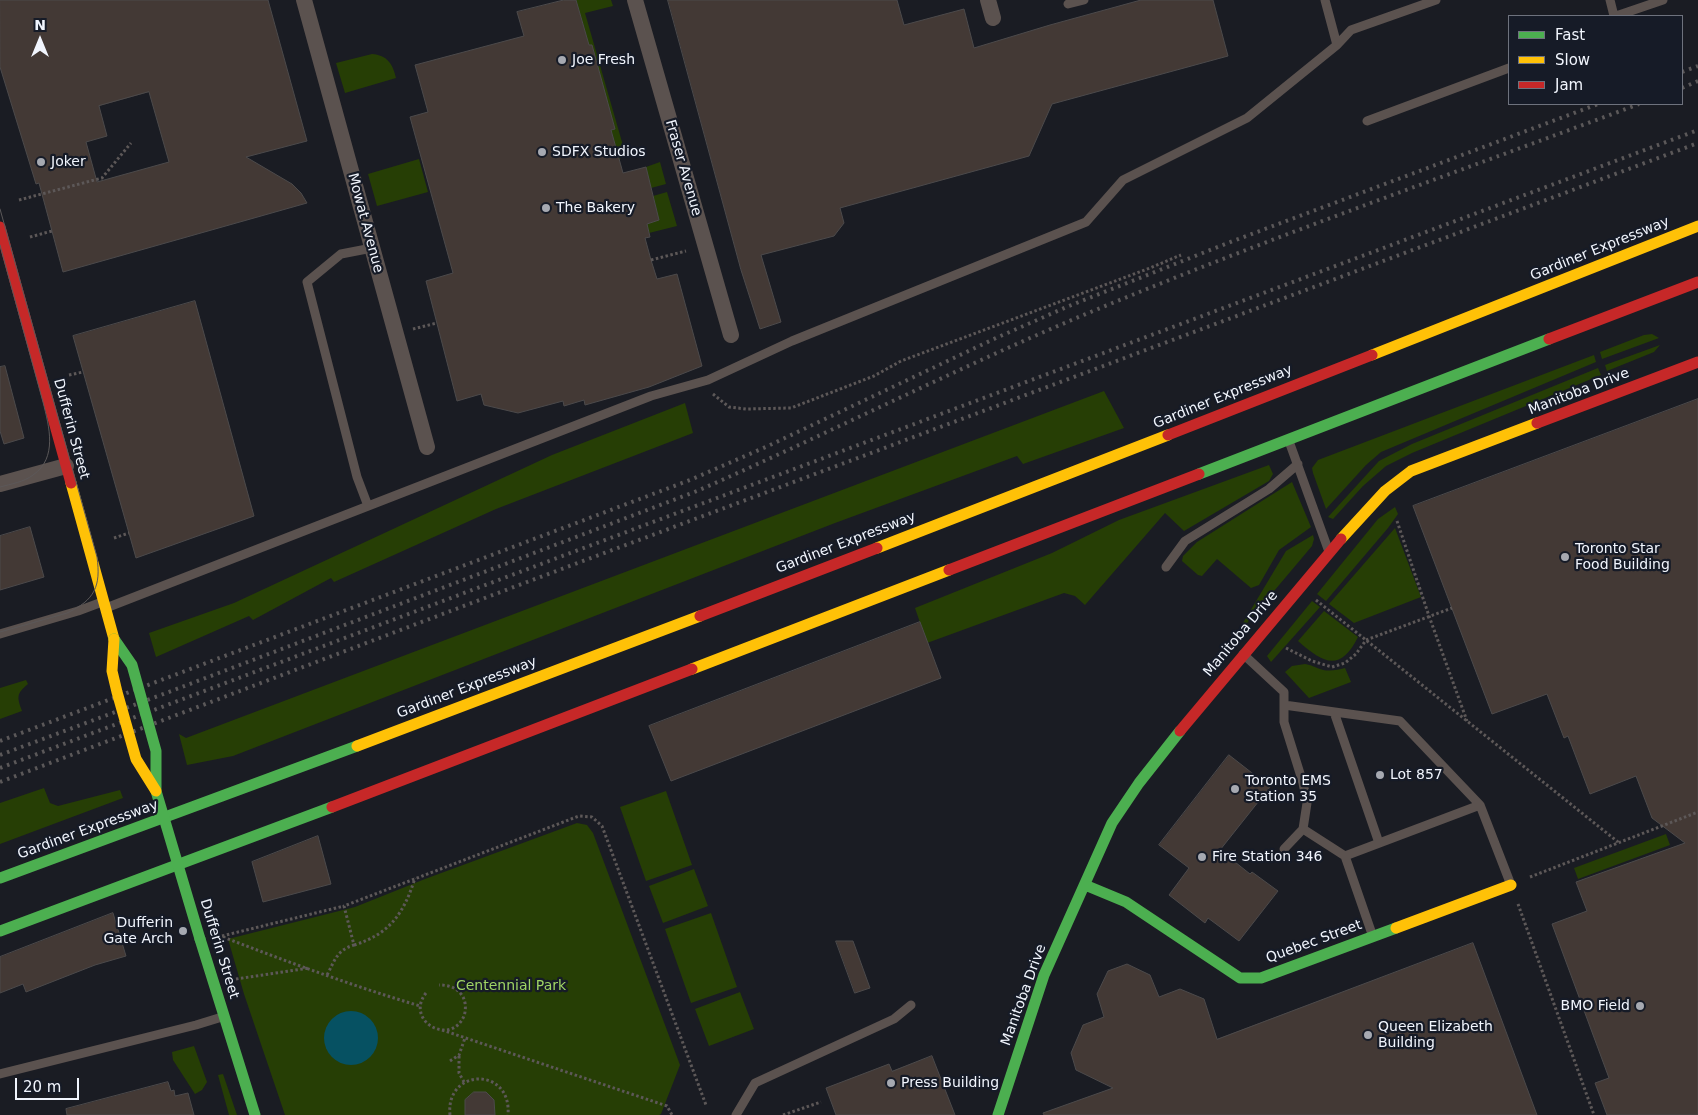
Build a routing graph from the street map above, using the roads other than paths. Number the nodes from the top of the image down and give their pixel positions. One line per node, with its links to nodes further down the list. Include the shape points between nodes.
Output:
1 (304, 0): 18 (street, Mowat Avenue)
2 (635, 0): 20 (street, Fraser Avenue)
3 (988, 0): 12 (street)
4 (1084, 0): 9 (lane)
5 (1325, 0): 13 (lane)
6 (1436, 0): 13 (lane, via 1351,30)
7 (1610, 0): 10 (lane)
8 (1663, 0): 11 (lane)
9 (1068, 4)
10 (1615, 15)
11 (1618, 15)
12 (994, 18)
13 (1337, 45): 27 (lane, via 1246,118 1124,180 1086,222 792,341 708,380 651,396)
14 (1508, 68): 15 (lane)
15 (1367, 121)
16 (1698, 226): 42 (main road, Gardiner Expressway, via 1098,463 225,796)
17 (0, 227): 25 (main road, Dufferin Street)
18 (372, 248): 23 (street, Mowat Avenue); 27 (lane, via 341,254 307,282 357,477)
19 (1698, 282): 45 (main road, via 232,846)
20 (731, 335)
21 (1698, 362): 28 (main road, Manitoba Drive, via 1411,471 1385,491)
22 (1290, 444): 24 (lane)
23 (427, 447)
24 (1298, 464): 28 (lane); 29 (lane, via 1270,489 1185,541)
25 (66, 466): 26 (street); 30 (main road, Dufferin Street)
26 (0, 484)
27 (368, 506): 30 (lane)
28 (1329, 552): 33 (main road, Manitoba Drive)
29 (1166, 567)
30 (105, 605): 31 (lane); 32 (main road, Dufferin Street)
31 (0, 634)
32 (114, 639): 36 (main road, Dufferin Street, bridge, via 132,664 154,742); 36 (main road, Dufferin Street, bridge, via 112,671 119,700 136,759)
33 (1243, 654): 34 (lane, via 1284,692); 43 (main road, Manitoba Drive, via 1139,784 1112,823)
34 (1284, 704): 35 (lane); 38 (lane, via 1284,722 1307,804)
35 (1334, 712): 37 (lane, via 1400,721); 39 (lane)
36 (156, 790): 48 (main road, Dufferin Street, bridge)
37 (1480, 805): 39 (lane); 44 (lane)
38 (1303, 829): 40 (lane); 41 (lane)
39 (1379, 843): 41 (lane)
40 (1284, 850)
41 (1345, 856): 46 (lane)
42 (0, 878)
43 (1085, 885): 46 (main road, Quebec Street, via 1126,902 1240,978 1261,978); 52 (main road, Manitoba Drive, via 1044,975)
44 (1511, 885): 46 (main road, Quebec Street)
45 (0, 931)
46 (1373, 936)
47 (911, 1005): 51 (lane, via 894,1019 755,1083)
48 (223, 1016): 49 (lane); 50 (main road, Dufferin Street)
49 (0, 1074)
50 (255, 1115)
51 (736, 1115)
52 (998, 1115)

